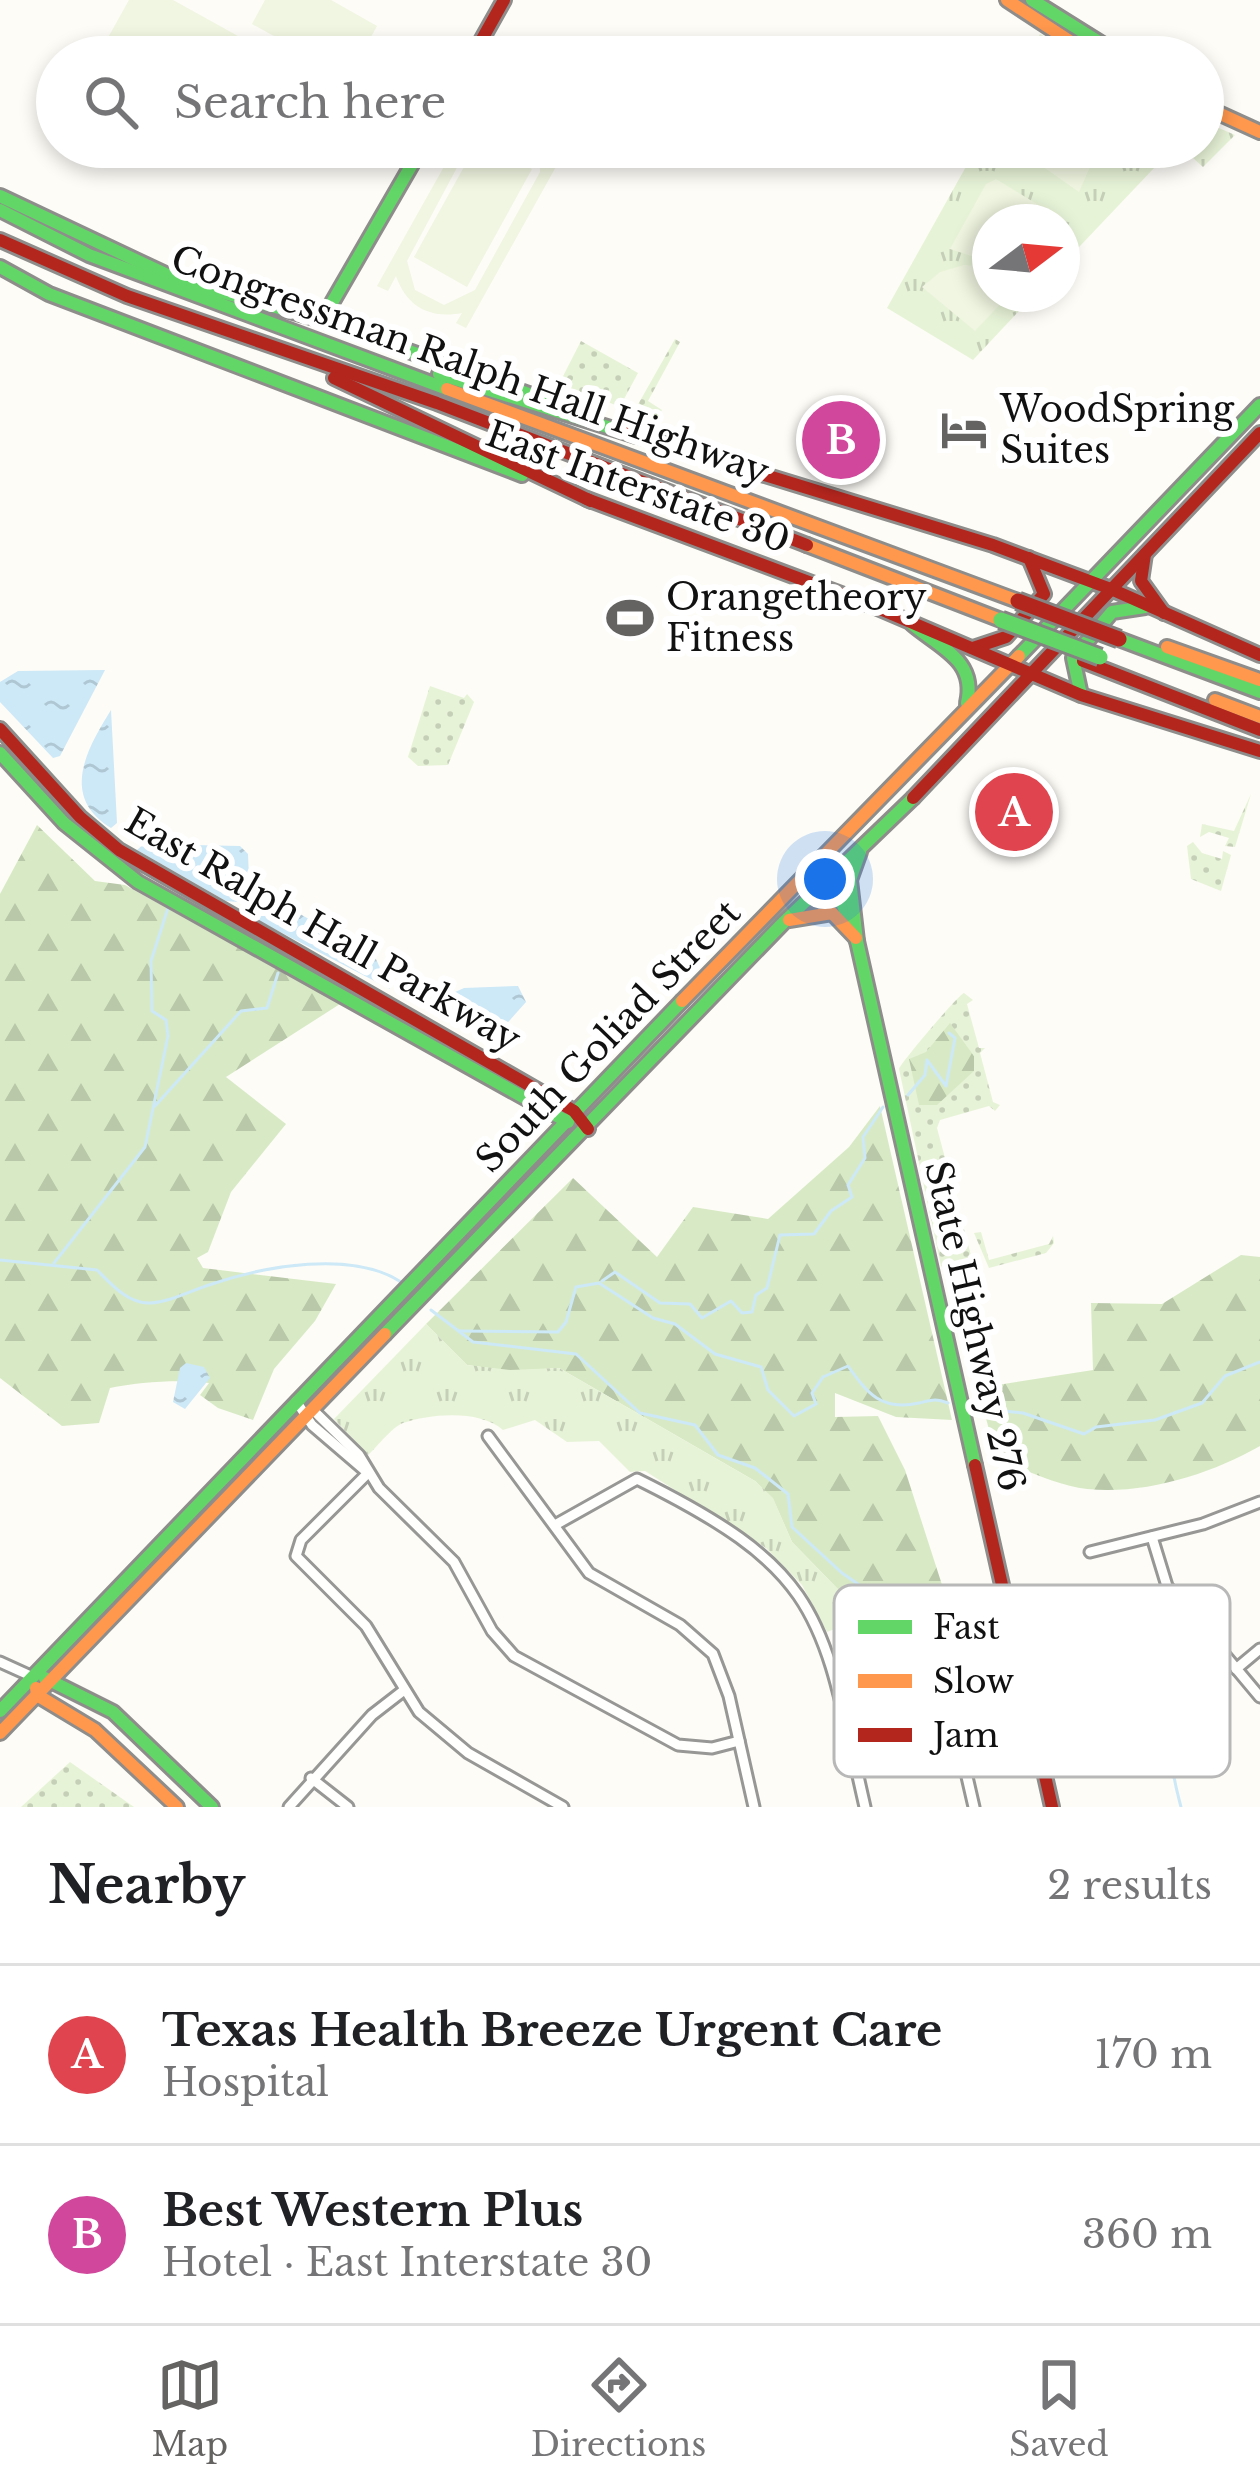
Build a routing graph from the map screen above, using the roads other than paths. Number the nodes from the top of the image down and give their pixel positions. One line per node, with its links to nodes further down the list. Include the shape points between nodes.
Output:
1 (504, 0): 4 (main road)
2 (1006, 0): 5 (main road)
3 (1032, 0): 6 (main road)
4 (484, 36)
5 (1062, 36)
6 (1090, 36)
7 (1224, 116): 8 (main road)
8 (1260, 132)
9 (410, 168): 14 (main road)
10 (0, 196): 14 (main road, East Interstate 30, via 178,280)
11 (0, 210): 16 (main road, Congressman Ralph Hall Highway, via 89,255)
12 (0, 240): 15 (main road, Congressman Ralph Hall Highway)
13 (0, 267): 20 (main road, East Interstate 30, via 49,294)
14 (322, 320): 19 (main road, East Interstate 30)
15 (232, 334): 20 (main road); 29 (main road, Congressman Ralph Hall Highway, bridge, via 437,403)
16 (362, 355): 19 (main road); 27 (main road, Congressman Ralph Hall Highway, bridge)
17 (1260, 405): 23 (main road, South Goliad Street)
18 (1260, 433): 21 (main road, South Goliad Street)
19 (636, 436): 22 (main road, East Interstate 30)
20 (591, 501): 26 (main road, East Interstate 30)
21 (1145, 553): 24 (main road, South Goliad Street); 25 (main road, via 1142,581)
22 (1029, 558): 23 (main road, East Interstate 30); 28 (main road, via 1044,594 998,645)
23 (1088, 579): 24 (main road, East Interstate 30); 31 (main road, South Goliad Street)
24 (1112, 589): 25 (main road, East Interstate 30); 32 (main road, South Goliad Street)
25 (1158, 610): 30 (main road, East Interstate 30); 35 (main road, via 1112,612 1073,658)
26 (912, 624): 28 (main road, East Interstate 30); 36 (main road, via 965,663 972,684)
27 (1121, 636): 33 (main road); 34 (main road, Congressman Ralph Hall Highway)
28 (966, 648): 31 (main road, East Interstate 30)
29 (1086, 655): 37 (main road, Congressman Ralph Hall Highway); 39 (main road)
30 (1260, 656)
31 (1006, 664): 32 (main road, East Interstate 30); 36 (main road, South Goliad Street)
32 (1029, 674): 35 (main road, East Interstate 30); 42 (main road, South Goliad Street)
33 (1260, 680)
34 (1260, 692)
35 (1081, 695): 41 (main road, East Interstate 30)
36 (964, 709): 44 (main road, South Goliad Street)
37 (1260, 716)
38 (0, 729): 43 (main road, East Ralph Hall Parkway)
39 (1260, 730)
40 (0, 752): 43 (main road, East Ralph Hall Parkway, via 64,823)
41 (1260, 752)
42 (863, 846): 44 (main road, South Goliad Street); 46 (main road, via 850,880)
43 (115, 857): 49 (main road, East Ralph Hall Parkway)
44 (822, 874): 45 (main road, South Goliad Street); 46 (main road, State Highway 276); 47 (main road, South Goliad Street)
45 (784, 922): 46 (main road, via 832,914); 48 (main road, South Goliad Street)
46 (857, 940): 59 (main road, State Highway 276)
47 (696, 987): 48 (main road, via 700,997 648,1052); 49 (main road, South Goliad Street)
48 (650, 1063): 50 (main road, South Goliad Street)
49 (569, 1115): 50 (main road, East Ralph Hall Parkway); 51 (main road, South Goliad Street)
50 (588, 1129): 52 (main road, South Goliad Street)
51 (296, 1401): 52 (street); 65 (main road, South Goliad Street)
52 (310, 1415): 54 (street); 67 (main road, South Goliad Street)
53 (488, 1436): 56 (street)
54 (368, 1473): 68 (street, via 301,1540 296,1556 367,1626); 73 (street, via 454,1562 514,1656 678,1745)
55 (1260, 1502): 57 (street)
56 (556, 1525): 66 (street, via 637,1479 779,1567 813,1613); 73 (street, via 589,1573 680,1625 713,1654)
57 (1152, 1537): 58 (street); 60 (street)
58 (1090, 1552)
59 (1002, 1585)
60 (1167, 1585)
61 (1260, 1649): 64 (street)
62 (0, 1662): 65 (street)
63 (1230, 1662): 64 (street)
64 (1236, 1669): 70 (street)
65 (34, 1677): 67 (main road); 69 (main road); 71 (main road, South Goliad Street)
66 (834, 1678)
67 (53, 1679): 69 (main road, South Goliad Street); 79 (main road, via 143,1738)
68 (403, 1691): 77 (street); 82 (street, via 444,1736)
69 (37, 1695): 72 (main road, South Goliad Street); 78 (main road, via 95,1730)
70 (1260, 1697)
71 (0, 1711)
72 (0, 1733)
73 (739, 1741): 83 (street)
74 (858, 1777): 84 (street)
75 (967, 1777): 85 (street)
76 (1045, 1777): 86 (main road, State Highway 276)
77 (311, 1778): 80 (street); 81 (street)
78 (177, 1807)
79 (212, 1807)
80 (289, 1807)
81 (348, 1807)
82 (563, 1807)
83 (754, 1807)
84 (865, 1807)
85 (974, 1807)
86 (1052, 1807)

